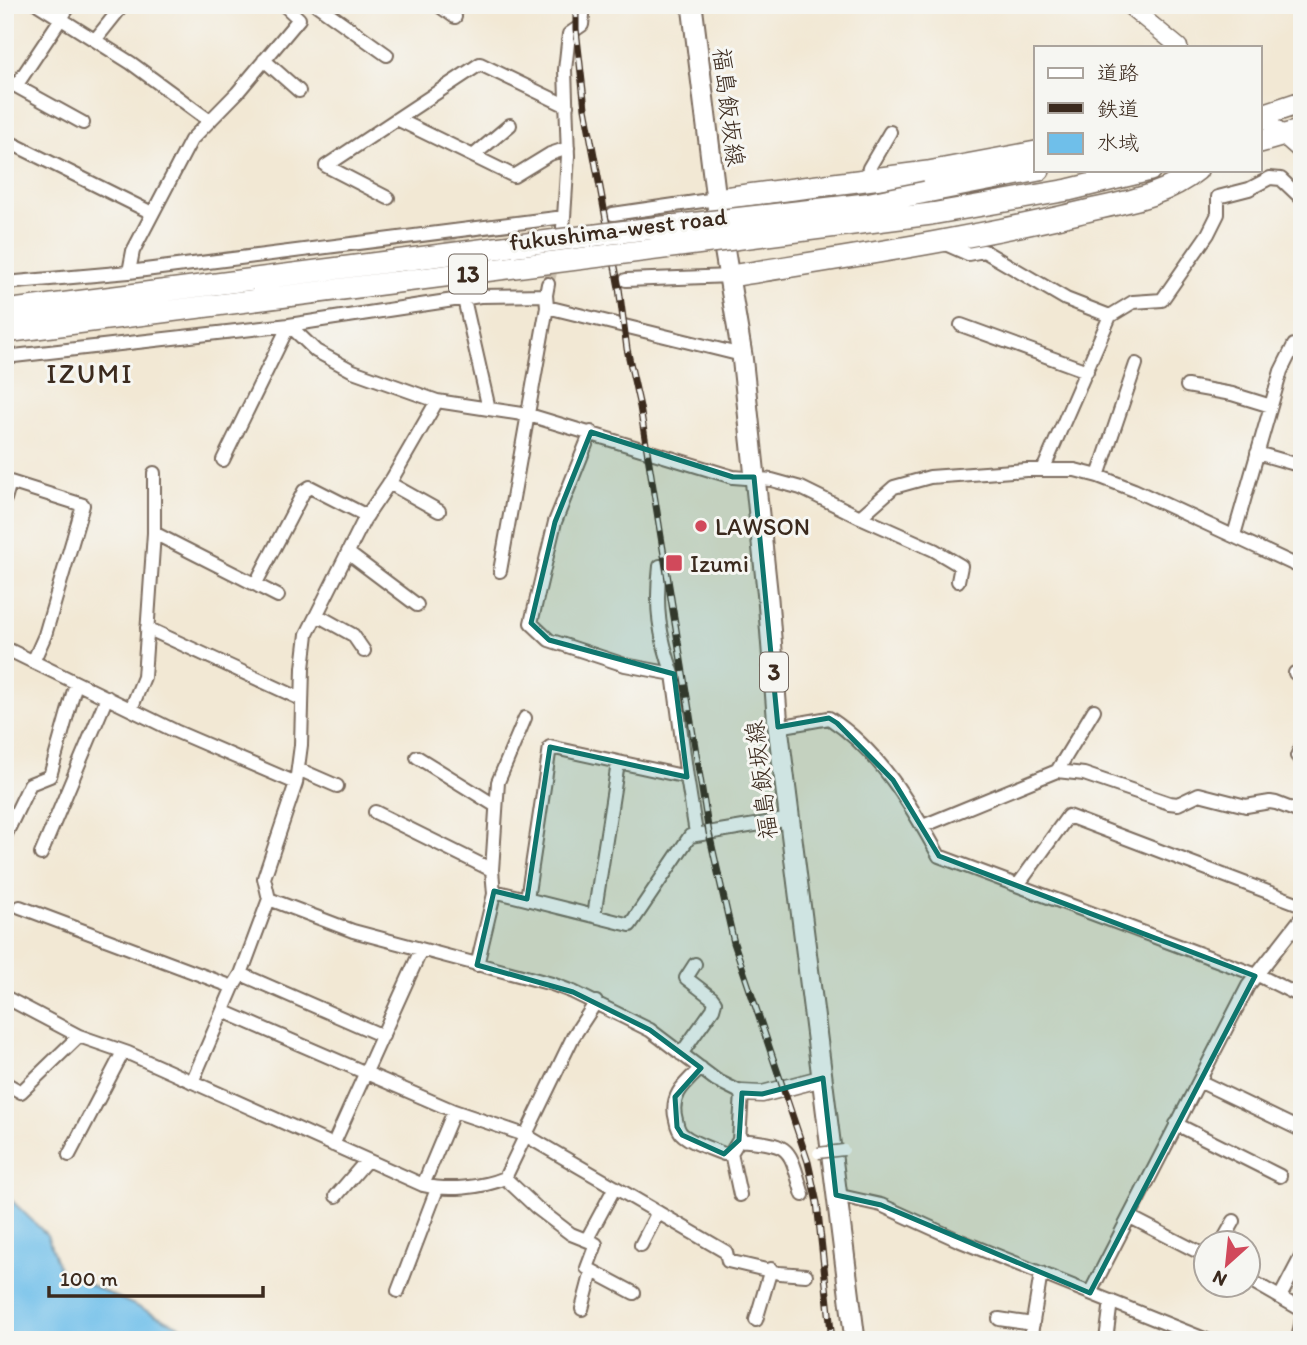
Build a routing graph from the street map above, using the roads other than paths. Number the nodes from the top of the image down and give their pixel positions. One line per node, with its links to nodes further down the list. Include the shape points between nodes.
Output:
1 (39, 5): 12 (street)
2 (70, 5): 12 (street)
3 (123, 5): 14 (street)
4 (284, 5): 13 (street)
5 (311, 5): 13 (street)
6 (317, 5): 16 (street)
7 (438, 5): 11 (street)
8 (584, 5): 21 (street, via 582,25 569,34)
9 (692, 5): 41 (main road, 福島飯坂線 / 3)
10 (1135, 7): 15 (street)
11 (455, 17)
12 (61, 19): 14 (street); 18 (street)
13 (299, 19): 17 (street)
14 (95, 40): 25 (street)
15 (1178, 46)
16 (387, 55)
17 (264, 60): 19 (street); 25 (street)
18 (11, 83): 26 (street)
19 (299, 90)
20 (1302, 102): 22 (highway)
21 (568, 106): 24 (street, via 480,64); 32 (street)
22 (1262, 115)
23 (1262, 117): 29 (street)
24 (397, 119): 35 (street); 40 (street, via 326,166)
25 (209, 121): 43 (street, via 191,140)
26 (83, 123)
27 (510, 125): 35 (street)
28 (890, 132): 39 (street)
29 (1292, 133): 31 (highway); 34 (street)
30 (5, 140): 43 (street)
31 (1262, 141)
32 (568, 148): 35 (street, via 514,176); 46 (street, via 563,222)
33 (1034, 152): 39 (highway)
34 (1302, 152)
35 (473, 156)
36 (1034, 171): 52 (highway, fukushima-west road / 13, bridge, via 866,204)
37 (1142, 172): 56 (highway, fukushima-west road / 13, bridge, via 931,214)
38 (1194, 172): 45 (highway, via 1162,192)
39 (866, 180): 41 (highway)
40 (388, 198)
41 (716, 199): 44 (street); 47 (main road, 福島飯坂線 / 3)
42 (1302, 199): 53 (street, via 1281,179 1270,178 1218,197 1218,214 1208,234 1162,300 1133,302)
43 (152, 213): 46 (street, via 133,251)
44 (613, 214)
45 (940, 242): 47 (highway); 53 (street, via 968,254 984,251 1066,299)
46 (129, 272): 49 (street)
47 (731, 276): 48 (street); 58 (main road, 福島飯坂線 / 3)
48 (626, 280)
49 (5, 283)
50 (462, 295): 51 (street); 55 (street); 65 (street)
51 (547, 295): 58 (street); 66 (street)
52 (5, 311)
53 (1110, 316): 61 (street)
54 (961, 325): 61 (street)
55 (289, 326): 59 (street); 63 (street, via 316,351 344,366); 69 (street)
56 (5, 332)
57 (1302, 348): 64 (street, via 1294,345)
58 (742, 355): 74 (main road, 福島飯坂線 / 3)
59 (5, 357)
60 (1136, 364): 73 (street)
61 (1087, 371): 71 (street)
62 (1187, 386): 64 (street)
63 (437, 401): 65 (street); 75 (street)
64 (1271, 406): 68 (street)
65 (489, 409): 66 (street)
66 (528, 415): 67 (street); 85 (street)
67 (591, 432): 74 (street, via 733,477); 95 (street, via 555,522 531,624 549,640 625,665)
68 (1257, 453): 70 (street); 81 (street)
69 (223, 460)
70 (1302, 466)
71 (1043, 470): 73 (street); 79 (street, via 930,477 894,487)
72 (154, 473): 80 (street)
73 (1098, 476): 81 (street)
74 (754, 477): 79 (street, via 801,488); 102 (main road, 福島飯坂線 / 3)
75 (390, 483): 77 (street); 78 (street)
76 (5, 499): 94 (street, via 10,482 83,505)
77 (439, 511)
78 (367, 516): 82 (street); 87 (street, via 310,487)
79 (860, 517): 86 (street, via 961,566)
80 (154, 533): 87 (street); 91 (street)
81 (1234, 535): 84 (street)
82 (348, 553): 89 (street); 90 (street)
83 (660, 566): 95 (street, via 657,619)
84 (1302, 568)
85 (500, 570)
86 (958, 581)
87 (256, 583): 88 (street)
88 (278, 596)
89 (417, 605)
90 (317, 615): 93 (street, via 354,635); 98 (street, via 303,651)
91 (147, 628): 98 (street); 99 (street, via 144,677)
92 (5, 648): 94 (street)
93 (364, 651)
94 (33, 662): 96 (street)
95 (673, 674): 107 (street)
96 (76, 682): 97 (street); 116 (street, via 50,776 30,784)
97 (107, 697): 99 (street); 117 (street)
98 (301, 699): 105 (street)
99 (131, 709): 108 (street)
100 (1094, 710): 106 (street)
101 (526, 718): 110 (street, via 498,782)
102 (778, 727): 113 (main road, 福島飯坂線 / 3); 114 (street, via 830,718 893,780)
103 (417, 757): 110 (street)
104 (618, 764): 107 (street); 122 (street, via 550,747); 125 (street)
105 (298, 769): 108 (street); 109 (street)
106 (1057, 771): 112 (street, via 1084,774 1168,803 1178,804 1199,794 1246,806 1270,802); 114 (street)
107 (687, 777): 115 (street)
108 (296, 783): 121 (street, via 264,878)
109 (337, 786)
110 (496, 806): 118 (street)
111 (375, 812): 118 (street)
112 (1302, 813)
113 (790, 819): 115 (street); 143 (main road, 福島飯坂線 / 3)
114 (923, 826): 119 (street, via 939,856)
115 (696, 834): 125 (street, via 682,845 630,925)
116 (5, 836)
117 (41, 854)
118 (492, 870): 120 (street)
119 (1018, 885): 123 (street, via 1068,816); 131 (street)
120 (494, 891): 122 (street); 129 (street)
121 (269, 899): 127 (street, via 353,931); 130 (street)
122 (527, 899): 125 (street)
123 (1302, 905)
124 (20, 907): 132 (street)
125 (594, 916)
126 (1302, 917): 131 (street)
127 (421, 950): 129 (street); 138 (street)
128 (695, 964): 140 (street, via 687,978 715,1002)
129 (477, 965): 135 (street, via 552,984)
130 (241, 974): 132 (street); 138 (street)
131 (1255, 976): 134 (street); 144 (street)
132 (233, 987): 136 (street)
133 (5, 997): 137 (street)
134 (1302, 997)
135 (596, 1002): 140 (street, via 650,1030); 151 (street, via 573,1037)
136 (223, 1011): 142 (street); 145 (street)
137 (79, 1036): 139 (street); 146 (street, via 21,1092)
138 (383, 1036): 142 (street)
139 (123, 1052): 145 (street); 157 (street)
140 (681, 1054): 141 (street)
141 (701, 1068): 147 (street); 155 (street, via 675,1097 677,1127 682,1135)
142 (366, 1074): 148 (street); 153 (street)
143 (823, 1078): 147 (street, via 762,1094); 166 (main road, 福島飯坂線 / 3)
144 (1199, 1081): 149 (street); 150 (street, via 1299,1129)
145 (192, 1082): 153 (street)
146 (5, 1083)
147 (742, 1093): 152 (street)
148 (454, 1111): 151 (street); 161 (street)
149 (1176, 1124): 159 (street); 169 (street)
150 (1302, 1125)
151 (525, 1135): 160 (street); 162 (street)
152 (739, 1140): 155 (street); 165 (street, via 786,1149)
153 (333, 1145): 158 (street)
154 (844, 1150): 156 (street, bridge)
155 (731, 1153): 164 (street)
156 (818, 1153)
157 (69, 1155)
158 (367, 1160): 161 (street); 167 (street)
159 (1280, 1175)
160 (505, 1178): 163 (street); 172 (street, via 571,1234)
161 (423, 1185): 163 (street)
162 (615, 1187): 168 (street); 172 (street)
163 (437, 1189): 181 (street)
164 (740, 1195)
165 (803, 1195)
166 (836, 1195): 178 (street, via 881,1205); 192 (main road, 福島飯坂線 / 3)
167 (337, 1196)
168 (658, 1212): 173 (street); 176 (street, via 726,1252 728,1261)
169 (1130, 1217): 174 (street); 183 (street)
170 (1234, 1221): 171 (street)
171 (1229, 1230)
172 (587, 1239): 177 (street, via 596,1244 587,1268)
173 (641, 1245)
174 (1192, 1249)
175 (1302, 1255): 184 (street)
176 (771, 1269): 179 (street); 190 (street)
177 (592, 1271): 182 (street); 186 (street)
178 (1041, 1273): 183 (street); 191 (street)
179 (806, 1275)
180 (1262, 1287): 184 (street)
181 (398, 1291)
182 (634, 1293)
183 (1090, 1293): 185 (street)
184 (1280, 1297): 187 (street)
185 (1111, 1301): 194 (street); 195 (street)
186 (582, 1309)
187 (1302, 1310)
188 (999, 1319): 191 (street)
189 (1302, 1319): 196 (street)
190 (756, 1320)
191 (1033, 1324): 193 (street)
192 (855, 1340)
193 (1030, 1340)
194 (1106, 1340)
195 (1207, 1340)
196 (1298, 1340)

